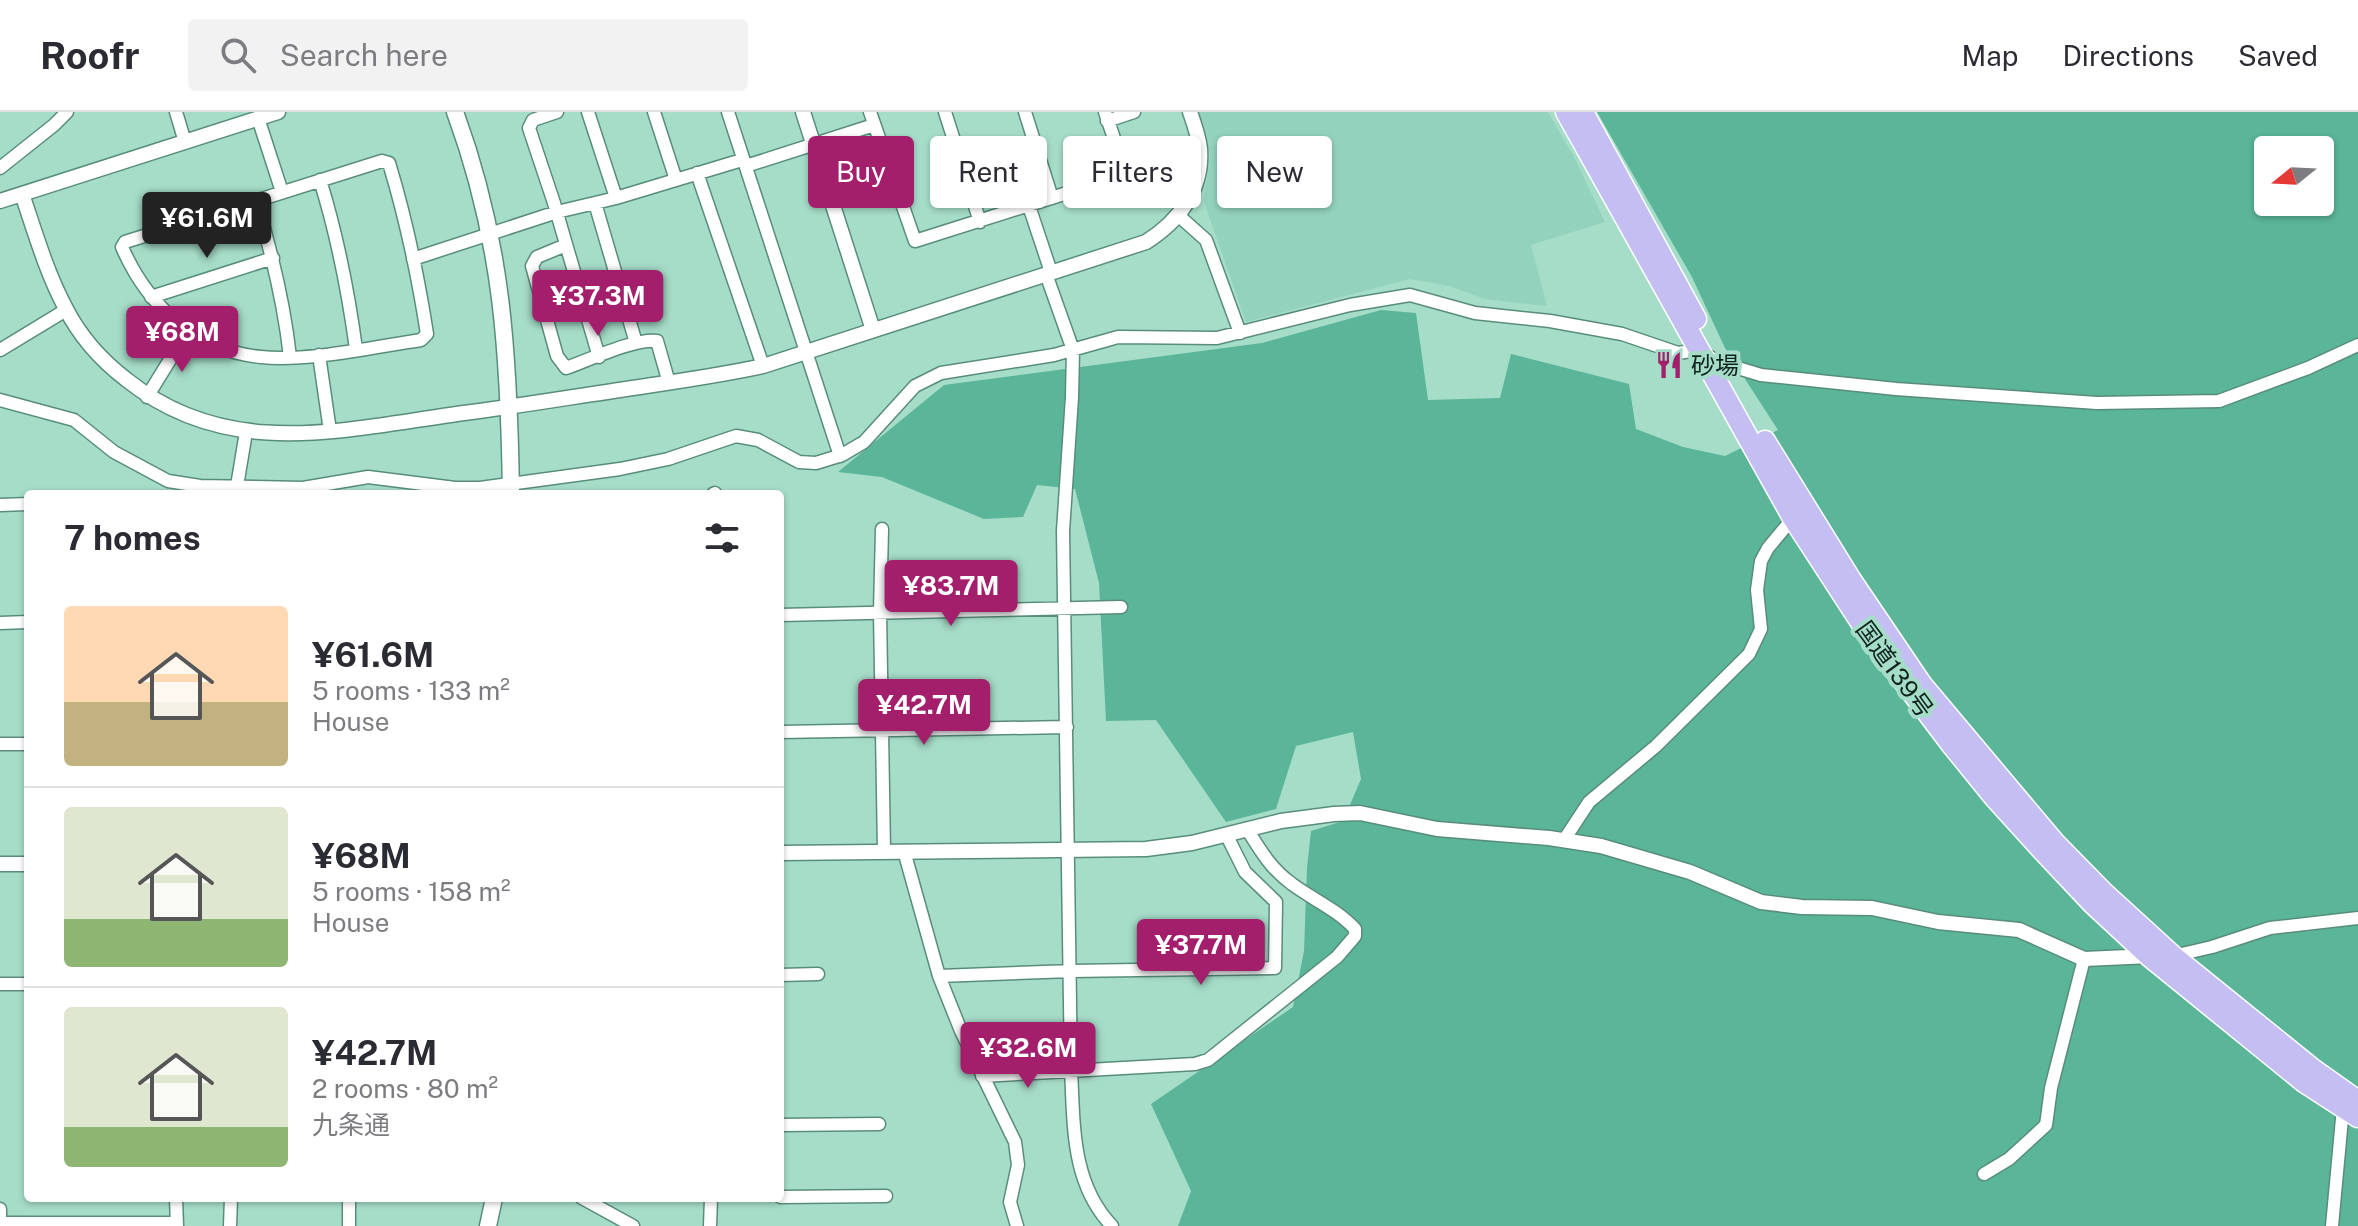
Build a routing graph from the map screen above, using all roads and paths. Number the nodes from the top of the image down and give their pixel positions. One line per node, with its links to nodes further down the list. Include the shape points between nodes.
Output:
1 (67, 112): 24 (street)
2 (176, 112): 21 (street)
3 (278, 112): 17 (street)
4 (455, 112): 42 (main road)
5 (557, 112): 39 (street, via 533,120 529,128)
6 (588, 112): 30 (street)
7 (654, 112): 27 (street)
8 (728, 112): 23 (street)
9 (803, 112): 19 (street)
10 (945, 112): 41 (street)
11 (1025, 112): 31 (street)
12 (1134, 112): 16 (street)
13 (1190, 112): 40 (street, via 1200,146 1200,173)
14 (1566, 112): 57 (highway, 国道139号)
15 (1583, 112): 62 (highway, 国道139号)
16 (1106, 116): 31 (street, via 1118,153 1114,174)
17 (258, 118): 21 (street); 28 (street)
18 (872, 118): 20 (street); 41 (street, via 915,241)
19 (810, 136)
20 (831, 136)
21 (185, 142): 29 (street)
22 (808, 145): 23 (street)
23 (744, 163): 25 (street); 58 (street)
24 (0, 168)
25 (697, 173): 27 (street); 63 (street)
26 (320, 180): 28 (street); 45 (street, via 389,163); 54 (street, via 337,237)
27 (676, 180): 30 (street)
28 (282, 192): 34 (street)
29 (22, 194): 33 (street); 48 (street)
30 (616, 198): 35 (street)
31 (1052, 198): 32 (street)
32 (1047, 200)
33 (0, 201)
34 (256, 201): 44 (street); 47 (street, via 125,242 122,247 132,270)
35 (595, 203): 39 (street); 52 (street)
36 (834, 208): 49 (street)
37 (1023, 208): 41 (street)
38 (1030, 208): 46 (street)
39 (557, 212): 42 (street); 43 (street)
40 (1179, 216): 46 (street, via 1146,242); 51 (street, via 1206,240)
41 (980, 222)
42 (491, 234): 45 (street); 67 (main road)
43 (566, 245): 61 (street); 61 (street, via 537,257 532,266 557,356 566,368)
44 (273, 258): 47 (street); 60 (street)
45 (413, 259): 54 (street, via 427,334 421,340)
46 (1048, 273): 49 (street); 56 (street)
47 (151, 297): 50 (street)
48 (66, 310): 55 (street); 65 (street, via 111,368)
49 (873, 330): 58 (street)
50 (187, 332): 60 (street, via 235,352); 65 (street)
51 (1240, 333): 56 (street, via 1217,338 1118,337); 57 (street, via 1410,295 1475,313 1622,334 1678,353)
52 (636, 343): 61 (street); 64 (street, via 657,341)
53 (2358, 345): 62 (street, via 2219,401 2097,403 1910,390 1761,375)
54 (356, 349): 59 (street)
55 (0, 350)
56 (1073, 350): 70 (street, via 941,373 915,386 864,442); 80 (street, via 1063,531)
57 (1698, 350): 62 (street); 77 (highway, 国道139号)
58 (806, 352): 63 (street); 70 (street)
59 (319, 355): 60 (street); 68 (street)
60 (290, 357)
61 (599, 357)
62 (1718, 362): 101 (highway, 国道139号, via 1836,557 1922,685 2054,842)
63 (763, 366): 64 (street)
64 (669, 383): 67 (street)
65 (147, 397): 69 (street, via 211,425)
66 (0, 400): 72 (street, via 74,420)
67 (510, 407): 68 (street); 74 (main road)
68 (330, 431): 69 (street)
69 (246, 432): 71 (street)
70 (840, 456): 74 (street, via 799,462 758,440 736,436 668,459)
71 (237, 486): 72 (street); 73 (street)
72 (168, 488)
73 (344, 488): 74 (street, via 368,477 455,488)
74 (511, 488)
75 (24, 504): 76 (street)
76 (0, 505)
77 (1793, 518): 92 (street, via 1761,561 1761,629 1749,654 1656,746 1589,802); 100 (highway, 国道139号, via 1871,638 1994,797)
78 (882, 529): 81 (street)
79 (1121, 607): 80 (street)
80 (1065, 608): 81 (street); 85 (street)
81 (880, 612): 82 (street); 86 (street)
82 (784, 615)
83 (24, 622): 84 (street)
84 (0, 623)
85 (1067, 727): 86 (street); 93 (street)
86 (882, 730): 87 (street); 94 (street)
87 (784, 732)
88 (0, 744): 89 (street)
89 (24, 744)
90 (1247, 829): 91 (street); 92 (street, via 1360,813 1412,826); 109 (street, via 1275,871 1351,924 1355,936 1337,957 1208,1060)
91 (1226, 834): 93 (street, via 1146,849); 103 (street, via 1245,872 1276,902 1275,968)
92 (1564, 840): 102 (street, via 1690,872 1761,902 1872,908 1938,922 2019,930)
93 (1069, 850): 95 (street); 103 (street)
94 (884, 851): 95 (street); 96 (street)
95 (904, 851): 106 (street)
96 (784, 853)
97 (0, 864): 98 (street)
98 (24, 864)
99 (2358, 918): 101 (street, via 2270,928)
100 (2149, 956): 101 (street); 102 (street); 111 (highway, 国道139号, via 2280,1064)
101 (2173, 956): 111 (highway, 国道139号, via 2314,1070)
102 (2084, 959): 114 (street, via 2046,1125)
103 (1071, 971): 106 (street); 109 (street)
104 (818, 974): 105 (street)
105 (784, 975)
106 (939, 976): 110 (street)
107 (0, 984): 108 (street)
108 (24, 984)
109 (1071, 1070): 110 (street); 132 (street, via 1080,1170)
110 (982, 1076): 131 (street, via 1015,1142 1018,1165 1010,1202)
111 (2353, 1109): 133 (street)
112 (879, 1124): 113 (street)
113 (784, 1125)
114 (1984, 1174)
115 (886, 1196): 116 (street)
116 (784, 1197)
117 (176, 1202): 125 (street)
118 (231, 1202): 126 (street)
119 (349, 1202): 127 (street)
120 (493, 1202): 128 (main road)
121 (589, 1202): 129 (street)
122 (711, 1202): 130 (street)
123 (0, 1209): 124 (street)
124 (0, 1220): 125 (street)
125 (177, 1225)
126 (230, 1226)
127 (349, 1226)
128 (488, 1226)
129 (633, 1226)
130 (710, 1226)
131 (1017, 1226)
132 (1112, 1226)
133 (2332, 1226)

